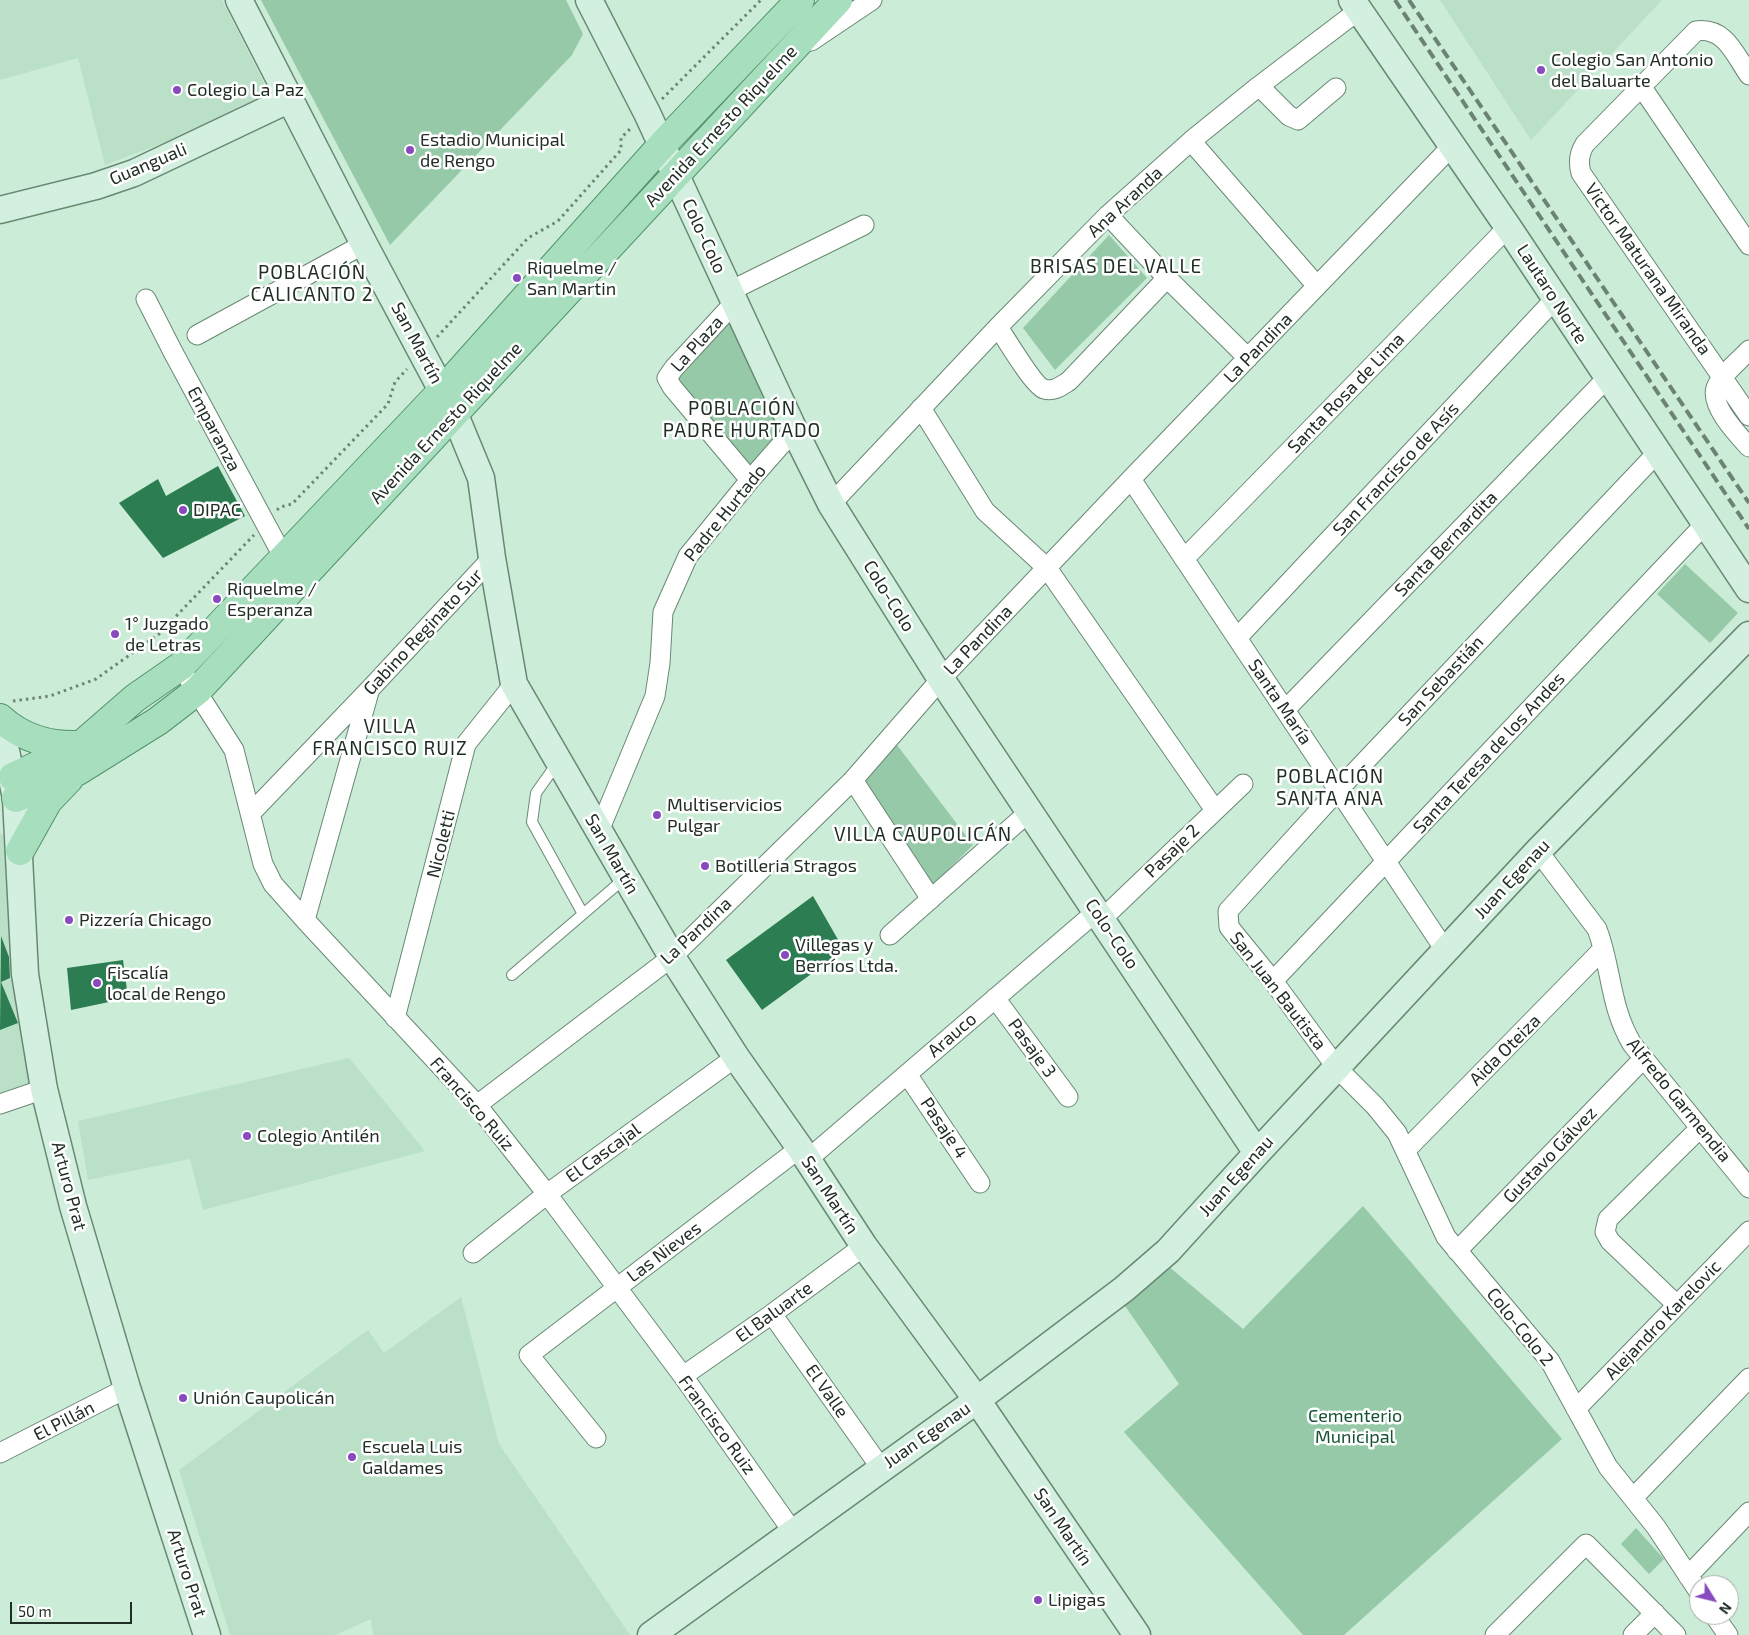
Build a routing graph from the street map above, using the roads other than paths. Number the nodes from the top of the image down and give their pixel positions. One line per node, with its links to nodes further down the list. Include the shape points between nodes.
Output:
1 (239, 0): 14 (main road, San Martín)
2 (589, 0): 16 (main road, Colo-Colo)
3 (781, 0): 9 (street)
4 (800, 0): 9 (main road, Avenida Ernesto Riquelme)
5 (838, 0): 8 (main road, Avenida Ernesto Riquelme)
6 (872, 0): 8 (street)
7 (1356, 5): 11 (street, Ana Aranda); 17 (main road, Lautaro Norte)
8 (783, 60): 18 (main road, Avenida Ernesto Riquelme)
9 (739, 65): 16 (main road, Avenida Ernesto Riquelme)
10 (1749, 74): 12 (street, via 1718,33 1696,31)
11 (1259, 86): 13 (street, via 1289,116 1298,120); 15 (street, Ana Aranda)
12 (1642, 86): 24 (street); 35 (street, Victor Maturana Miranda, via 1585,144 1579,159 1581,173)
13 (1336, 88)
14 (290, 100): 19 (main road, Guanguali, via 134,173); 23 (main road, San Martín)
15 (1191, 142): 20 (street, Ana Aranda); 26 (street)
16 (662, 145): 18 (main road, Colo-Colo); 36 (main road, Avenida Ernesto Riquelme)
17 (1452, 146): 22 (main road, Lautaro Norte); 26 (street, La Pandina)
18 (676, 174): 27 (main road, Colo-Colo); 38 (main road, Avenida Ernesto Riquelme)
19 (0, 210)
20 (1108, 215): 25 (street); 30 (street, Ana Aranda)
21 (864, 225): 27 (street, La Plaza)
22 (1508, 227): 29 (main road, Lautaro Norte); 49 (street, Santa Rosa de Lima)
23 (364, 244): 31 (street); 36 (main road, San Martín)
24 (1749, 245)
25 (1167, 278): 30 (street, via 1069,381 1057,389 1042,389); 33 (street)
26 (1317, 286): 33 (street, La Pandina)
27 (732, 297): 40 (main road, Colo-Colo); 44 (street, La Plaza, via 668,378 672,387)
28 (146, 298): 47 (street, Emparanza)
29 (1555, 299): 34 (main road, Lautaro Norte); 53 (street, San Francisco de Asís)
30 (998, 327): 37 (street, Ana Aranda)
31 (197, 335)
32 (1749, 350): 35 (street)
33 (1248, 358): 43 (street, La Pandina)
34 (1607, 378): 42 (main road, Lautaro Norte); 59 (street, Santa Bernardita)
35 (1724, 378): 39 (street, Victor Maturana Miranda); 41 (street, via 1716,388 1715,401)
36 (442, 391): 38 (main road, San Martín); 47 (main road, Avenida Ernesto Riquelme)
37 (921, 408): 45 (street, Ana Aranda); 50 (street, via 985,511)
38 (455, 415): 48 (main road, San Martín, via 481,478); 58 (main road, Avenida Ernesto Riquelme)
39 (1749, 416)
40 (794, 430): 44 (street, Padre Hurtado); 45 (main road, Colo-Colo)
41 (1749, 447)
42 (1657, 453): 46 (main road, Lautaro Norte); 66 (street, San Sebastián)
43 (1131, 479): 49 (street, Santa María); 50 (street, La Pandina)
44 (750, 480): 70 (street, Padre Hurtado, via 682,567 663,612 655,696)
45 (831, 504): 55 (main road, Colo-Colo)
46 (1705, 524): 51 (main road, Lautaro Norte); 73 (street, Santa Teresa de los Andes)
47 (284, 558): 54 (main road, Avenida Ernesto Riquelme)
48 (492, 558): 56 (main road, San Martín); 57 (street, Gabino Reginato Sur)
49 (1184, 560): 53 (street, Santa María)
50 (1047, 568): 55 (street, La Pandina); 67 (street)
51 (1749, 589)
52 (1749, 635): 72 (main road, Juan Egenau)
53 (1237, 638): 59 (street, Santa María)
54 (181, 666): 58 (street, Francisco Ruiz); 61 (main road, Avenida Ernesto Riquelme, via 135,698)
55 (941, 679): 63 (street, La Pandina); 68 (main road, Colo-Colo)
56 (514, 684): 62 (main road, San Martín); 87 (street, Nicoletti, via 466,744)
57 (370, 689): 69 (street, Gabino Reginato Sur); 79 (street)
58 (197, 691): 61 (main road, Avenida Ernesto Riquelme, via 158,721); 69 (street, Francisco Ruiz, via 234,750)
59 (1285, 710): 66 (street, Santa María)
60 (3, 714): 61 (main road, via 16,731 34,740 56,744); 65 (main road, Arturo Prat)
61 (79, 758): 65 (main road, Avenida Ernesto Riquelme); 71 (main road, via 48,801)
62 (559, 761): 70 (main road, San Martín); 77 (lane, via 536,793 532,822)
63 (852, 780): 75 (street); 83 (street, La Pandina)
64 (1242, 784): 67 (street, Pasaje 2)
65 (7, 790): 71 (main road, Arturo Prat)
66 (1338, 790): 73 (street, Santa María); 76 (street, San Sebastián)
67 (1215, 810): 78 (street, Pasaje 2)
68 (1030, 811): 75 (street); 78 (main road, Colo-Colo)
69 (251, 813): 79 (street, Francisco Ruiz, via 263,864 273,884)
70 (599, 830): 74 (main road, San Martín)
71 (20, 851): 92 (main road, Arturo Prat, via 25,974)
72 (1538, 851): 81 (main road, Juan Egenau); 82 (street, Alfredo Garmendia, via 1593,921)
73 (1386, 862): 81 (street, Santa María); 85 (street, Santa Teresa de los Andes)
74 (626, 878): 77 (lane); 83 (main road, San Martín)
75 (931, 900): 80 (street)
76 (1228, 911): 85 (street, San Juan Bautista, via 1228,927)
77 (583, 914): 84 (lane)
78 (1100, 915): 86 (street, Arauco); 98 (main road, Colo-Colo)
79 (305, 920): 87 (street, Francisco Ruiz)
80 (890, 935)
81 (1445, 950): 90 (main road, Juan Egenau)
82 (1604, 950): 89 (street, Alfredo Garmendia, via 1612,994 1624,1031); 97 (street, Aida Oteiza)
83 (672, 957): 88 (main road, San Martín); 95 (street, La Pandina)
84 (512, 976)
85 (1273, 981): 90 (street, San Juan Bautista)
86 (995, 998): 91 (street, Arauco); 93 (street, Pasaje 3)
87 (396, 1018): 95 (street, Francisco Ruiz)
88 (736, 1057): 99 (main road, San Martín); 102 (street, El Cascajal)
89 (1643, 1060): 96 (street, Alfredo Garmendia); 105 (street, Gustavo Gálvez)
90 (1337, 1068): 97 (street, Colo-Colo 2, via 1388,1121); 98 (main road, Juan Egenau)
91 (907, 1074): 99 (street, Arauco); 100 (street, Pasaje 4)
92 (44, 1089): 94 (street); 112 (main road, Arturo Prat, via 73,1206)
93 (1068, 1098)
94 (0, 1104)
95 (477, 1105): 102 (street, Francisco Ruiz)
96 (1700, 1128): 101 (street, Alfredo Garmendia); 108 (street, via 1608,1219 1605,1232 1610,1241)
97 (1406, 1150): 105 (street, Colo-Colo 2, via 1438,1222)
98 (1257, 1153): 113 (main road, Juan Egenau, via 1168,1251 1124,1289)
99 (803, 1154): 104 (main road, San Martín); 107 (street, Las Nieves)
100 (980, 1183)
101 (1749, 1188)
102 (547, 1194): 106 (street, El Cascajal); 107 (street, Francisco Ruiz)
103 (1749, 1231): 108 (street, Alejandro Karelovic)
104 (864, 1246): 109 (street, El Baluarte); 113 (main road, San Martín)
105 (1456, 1251): 114 (street, Colo-Colo 2, via 1550,1361)
106 (473, 1253)
107 (616, 1288): 110 (street, Francisco Ruiz); 115 (street, Las Nieves, via 528,1355)
108 (1677, 1305): 114 (street, Alejandro Karelovic)
109 (772, 1314): 110 (street, El Baluarte); 117 (street, El Valle)
110 (683, 1376): 120 (street, Francisco Ruiz)
111 (1749, 1378): 118 (street)
112 (127, 1388): 116 (street, El Pillán); 123 (main road, Arturo Prat)
113 (977, 1400): 117 (main road, Juan Egenau); 125 (main road, San Martín)
114 (1576, 1409): 118 (street, Colo-Colo 2, via 1608,1467)
115 (596, 1438)
116 (0, 1453)
117 (881, 1468): 120 (main road, Juan Egenau)
118 (1633, 1498): 121 (street, Colo-Colo 2)
119 (1749, 1512): 121 (street)
120 (793, 1532): 124 (main road, Juan Egenau)
121 (1688, 1576)
122 (1655, 1613): 126 (street, via 1586,1544); 127 (street); 128 (street)
123 (208, 1635)
124 (651, 1635)
125 (1137, 1635)
126 (1495, 1635)
127 (1632, 1635)
128 (1676, 1635)

